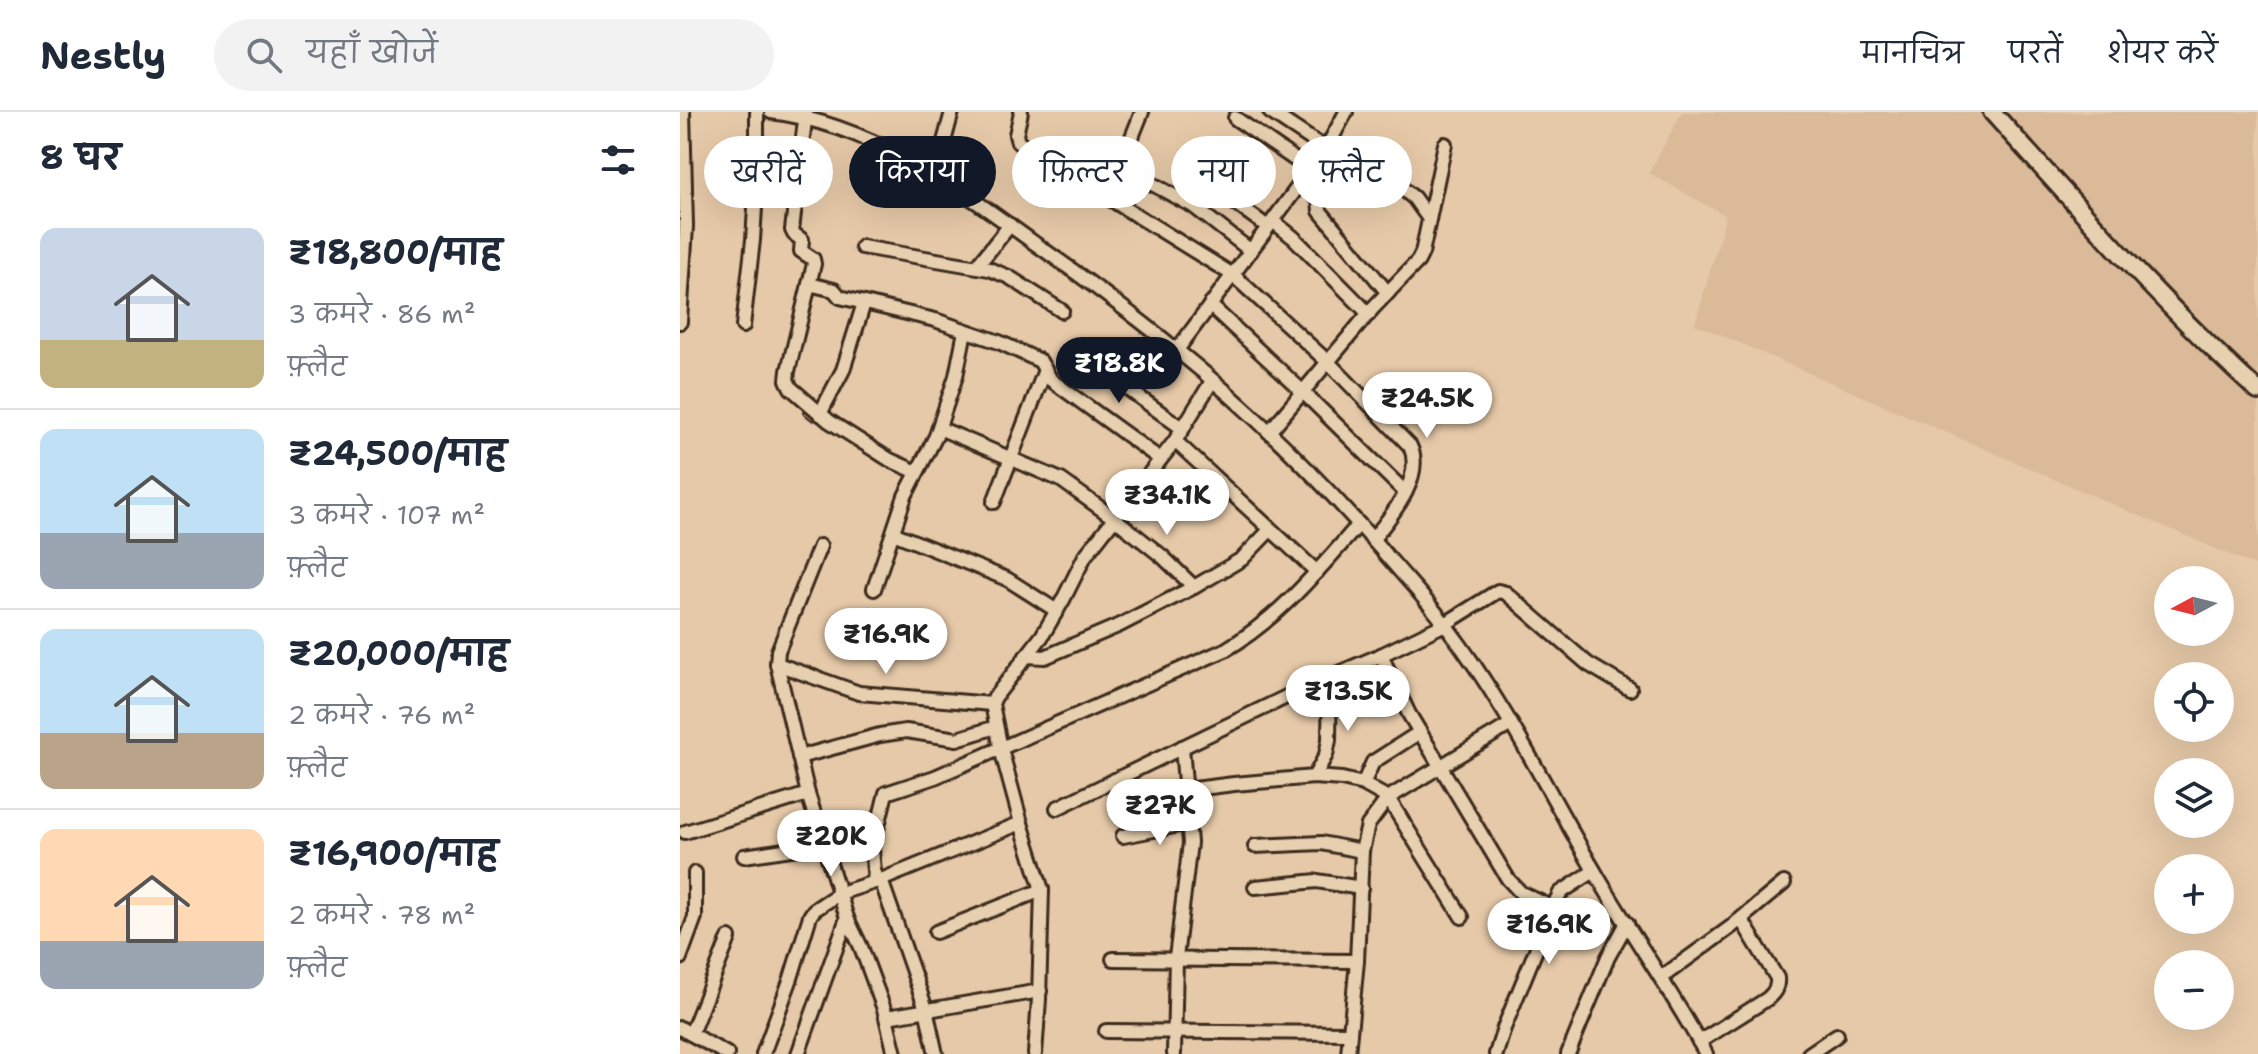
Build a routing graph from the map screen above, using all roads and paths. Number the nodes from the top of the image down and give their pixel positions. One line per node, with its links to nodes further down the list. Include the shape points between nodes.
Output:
1 (683, 112): 40 (street, via 686,226)
2 (757, 112): 41 (street, via 753,240)
3 (771, 112): 10 (street)
4 (952, 112): 13 (street)
5 (1021, 112): 14 (street)
6 (1142, 112): 15 (street)
7 (1270, 112): 16 (street)
8 (1346, 112): 17 (street)
9 (1992, 112): 48 (street, via 2156,290)
10 (805, 114): 12 (street); 34 (street, via 792,230 802,240 801,251 813,259)
11 (1235, 118): 19 (street)
12 (862, 136)
13 (946, 136)
14 (1016, 136)
15 (1132, 136)
16 (1306, 136)
17 (1333, 136)
18 (1445, 144): 27 (street)
19 (1292, 158)
20 (1155, 185): 31 (street, via 1193,206)
21 (1292, 195): 28 (street)
22 (1412, 196): 27 (street)
23 (984, 208): 29 (street)
24 (1126, 208): 33 (street)
25 (1247, 208): 28 (street)
26 (1320, 208): 35 (street)
27 (1429, 219): 35 (street, via 1418,261)
28 (1271, 224): 31 (street); 39 (street, via 1294,238)
29 (1010, 225): 32 (street); 43 (street)
30 (862, 247): 32 (street)
31 (1251, 251): 33 (street)
32 (977, 266): 38 (street, via 1009,277)
33 (1233, 275): 37 (street); 45 (street)
34 (809, 284): 36 (street); 50 (street, via 787,376 791,388)
35 (1388, 293): 39 (street)
36 (864, 303): 42 (street); 50 (street, via 843,370)
37 (1210, 305): 43 (street); 49 (street)
38 (1062, 311)
39 (1369, 314): 45 (street)
40 (680, 322)
41 (743, 326)
42 (965, 331): 46 (street, via 1040,361); 51 (street)
43 (1177, 350): 47 (street)
44 (1076, 351): 52 (street)
45 (1328, 362): 49 (street); 58 (street, via 1410,446 1416,462)
46 (1045, 370): 55 (street); 56 (street, via 1051,380)
47 (1212, 381): 52 (street); 53 (street)
48 (2258, 391)
49 (1303, 392): 53 (street); 58 (street)
50 (820, 414): 57 (street)
51 (939, 428): 55 (street); 57 (street)
52 (1183, 429): 54 (street)
53 (1269, 432): 61 (street)
54 (1175, 441): 56 (street); 62 (street)
55 (1011, 458): 59 (street); 60 (street, via 1049,473)
56 (1160, 459): 60 (street)
57 (917, 472): 63 (street)
58 (1405, 492): 64 (street)
59 (994, 502)
60 (1114, 518): 67 (street); 69 (street, via 1085,556)
61 (1359, 524): 64 (street); 66 (street)
62 (1270, 530): 66 (street); 67 (street, via 1242,559)
63 (893, 533): 68 (street); 69 (street, via 1007,579)
64 (1373, 539): 70 (street)
65 (820, 546): 73 (street)
66 (1317, 572): 81 (street, via 1268,621 1225,650)
67 (1194, 587): 72 (street, via 1050,655)
68 (874, 589)
69 (1057, 611): 72 (street)
70 (1445, 624): 71 (street); 75 (street, via 1502,591 1588,664); 77 (street)
71 (1381, 655): 74 (street); 79 (street)
72 (1026, 656): 76 (street)
73 (777, 664): 76 (street, via 859,693); 82 (street)
74 (1330, 677): 80 (street); 84 (street, via 1329,740)
75 (1630, 689)
76 (992, 704): 78 (street)
77 (1511, 724): 83 (street); 98 (street)
78 (996, 727): 81 (street); 82 (street, via 957,739 906,731)
79 (1420, 732): 83 (street); 85 (street, via 1373,762)
80 (1182, 747): 86 (street); 89 (street)
81 (1001, 749): 90 (street); 100 (street, via 885,794 872,850)
82 (799, 757): 87 (street)
83 (1440, 767): 88 (street); 106 (street, via 1508,879 1521,893)
84 (1314, 777): 85 (street); 86 (street)
85 (1363, 784): 88 (street)
86 (1186, 790): 91 (street)
87 (808, 794): 92 (street); 94 (street)
88 (1388, 798): 96 (street, via 1368,825); 107 (street)
89 (1057, 808)
90 (1021, 823): 100 (street); 104 (street)
91 (1190, 823): 93 (street); 114 (street)
92 (685, 832)
93 (1123, 836)
94 (825, 844): 97 (street); 105 (street)
95 (1255, 846): 96 (street, via 1321,843)
96 (1362, 851): 103 (street)
97 (744, 856)
98 (1594, 871): 106 (street, via 1560,893); 110 (street)
99 (695, 873): 113 (street, via 695,917)
100 (878, 881): 105 (street); 119 (street)
101 (1784, 883): 109 (street)
102 (1255, 887): 103 (street, via 1317,881)
103 (1361, 888): 116 (street)
104 (1042, 890): 111 (street); 118 (street)
105 (840, 893): 108 (street); 128 (street, via 810,916)
106 (1553, 908): 135 (street)
107 (1462, 917)
108 (847, 918): 120 (street); 129 (street)
109 (1741, 919): 117 (street); 126 (street, via 1778,984 1767,999)
110 (1627, 923): 117 (street); 136 (street)
111 (936, 932)
112 (729, 938): 122 (street)
113 (680, 958)
114 (1176, 958): 115 (street); 116 (street); 121 (street)
115 (1113, 959)
116 (1357, 961): 124 (street)
117 (1662, 977): 126 (street)
118 (1040, 991): 119 (street); 132 (street)
119 (926, 1009): 120 (street); 131 (street)
120 (887, 1017): 130 (street)
121 (1175, 1030): 123 (street); 124 (street); 133 (street)
122 (686, 1031): 127 (street)
123 (1106, 1031)
124 (1350, 1033): 134 (street)
125 (1837, 1035): 137 (street)
126 (1702, 1050)
127 (727, 1054)
128 (763, 1054)
129 (798, 1054)
130 (895, 1054)
131 (936, 1054)
132 (1035, 1054)
133 (1174, 1054)
134 (1348, 1054)
135 (1496, 1054)
136 (1568, 1054)
137 (1809, 1054)

